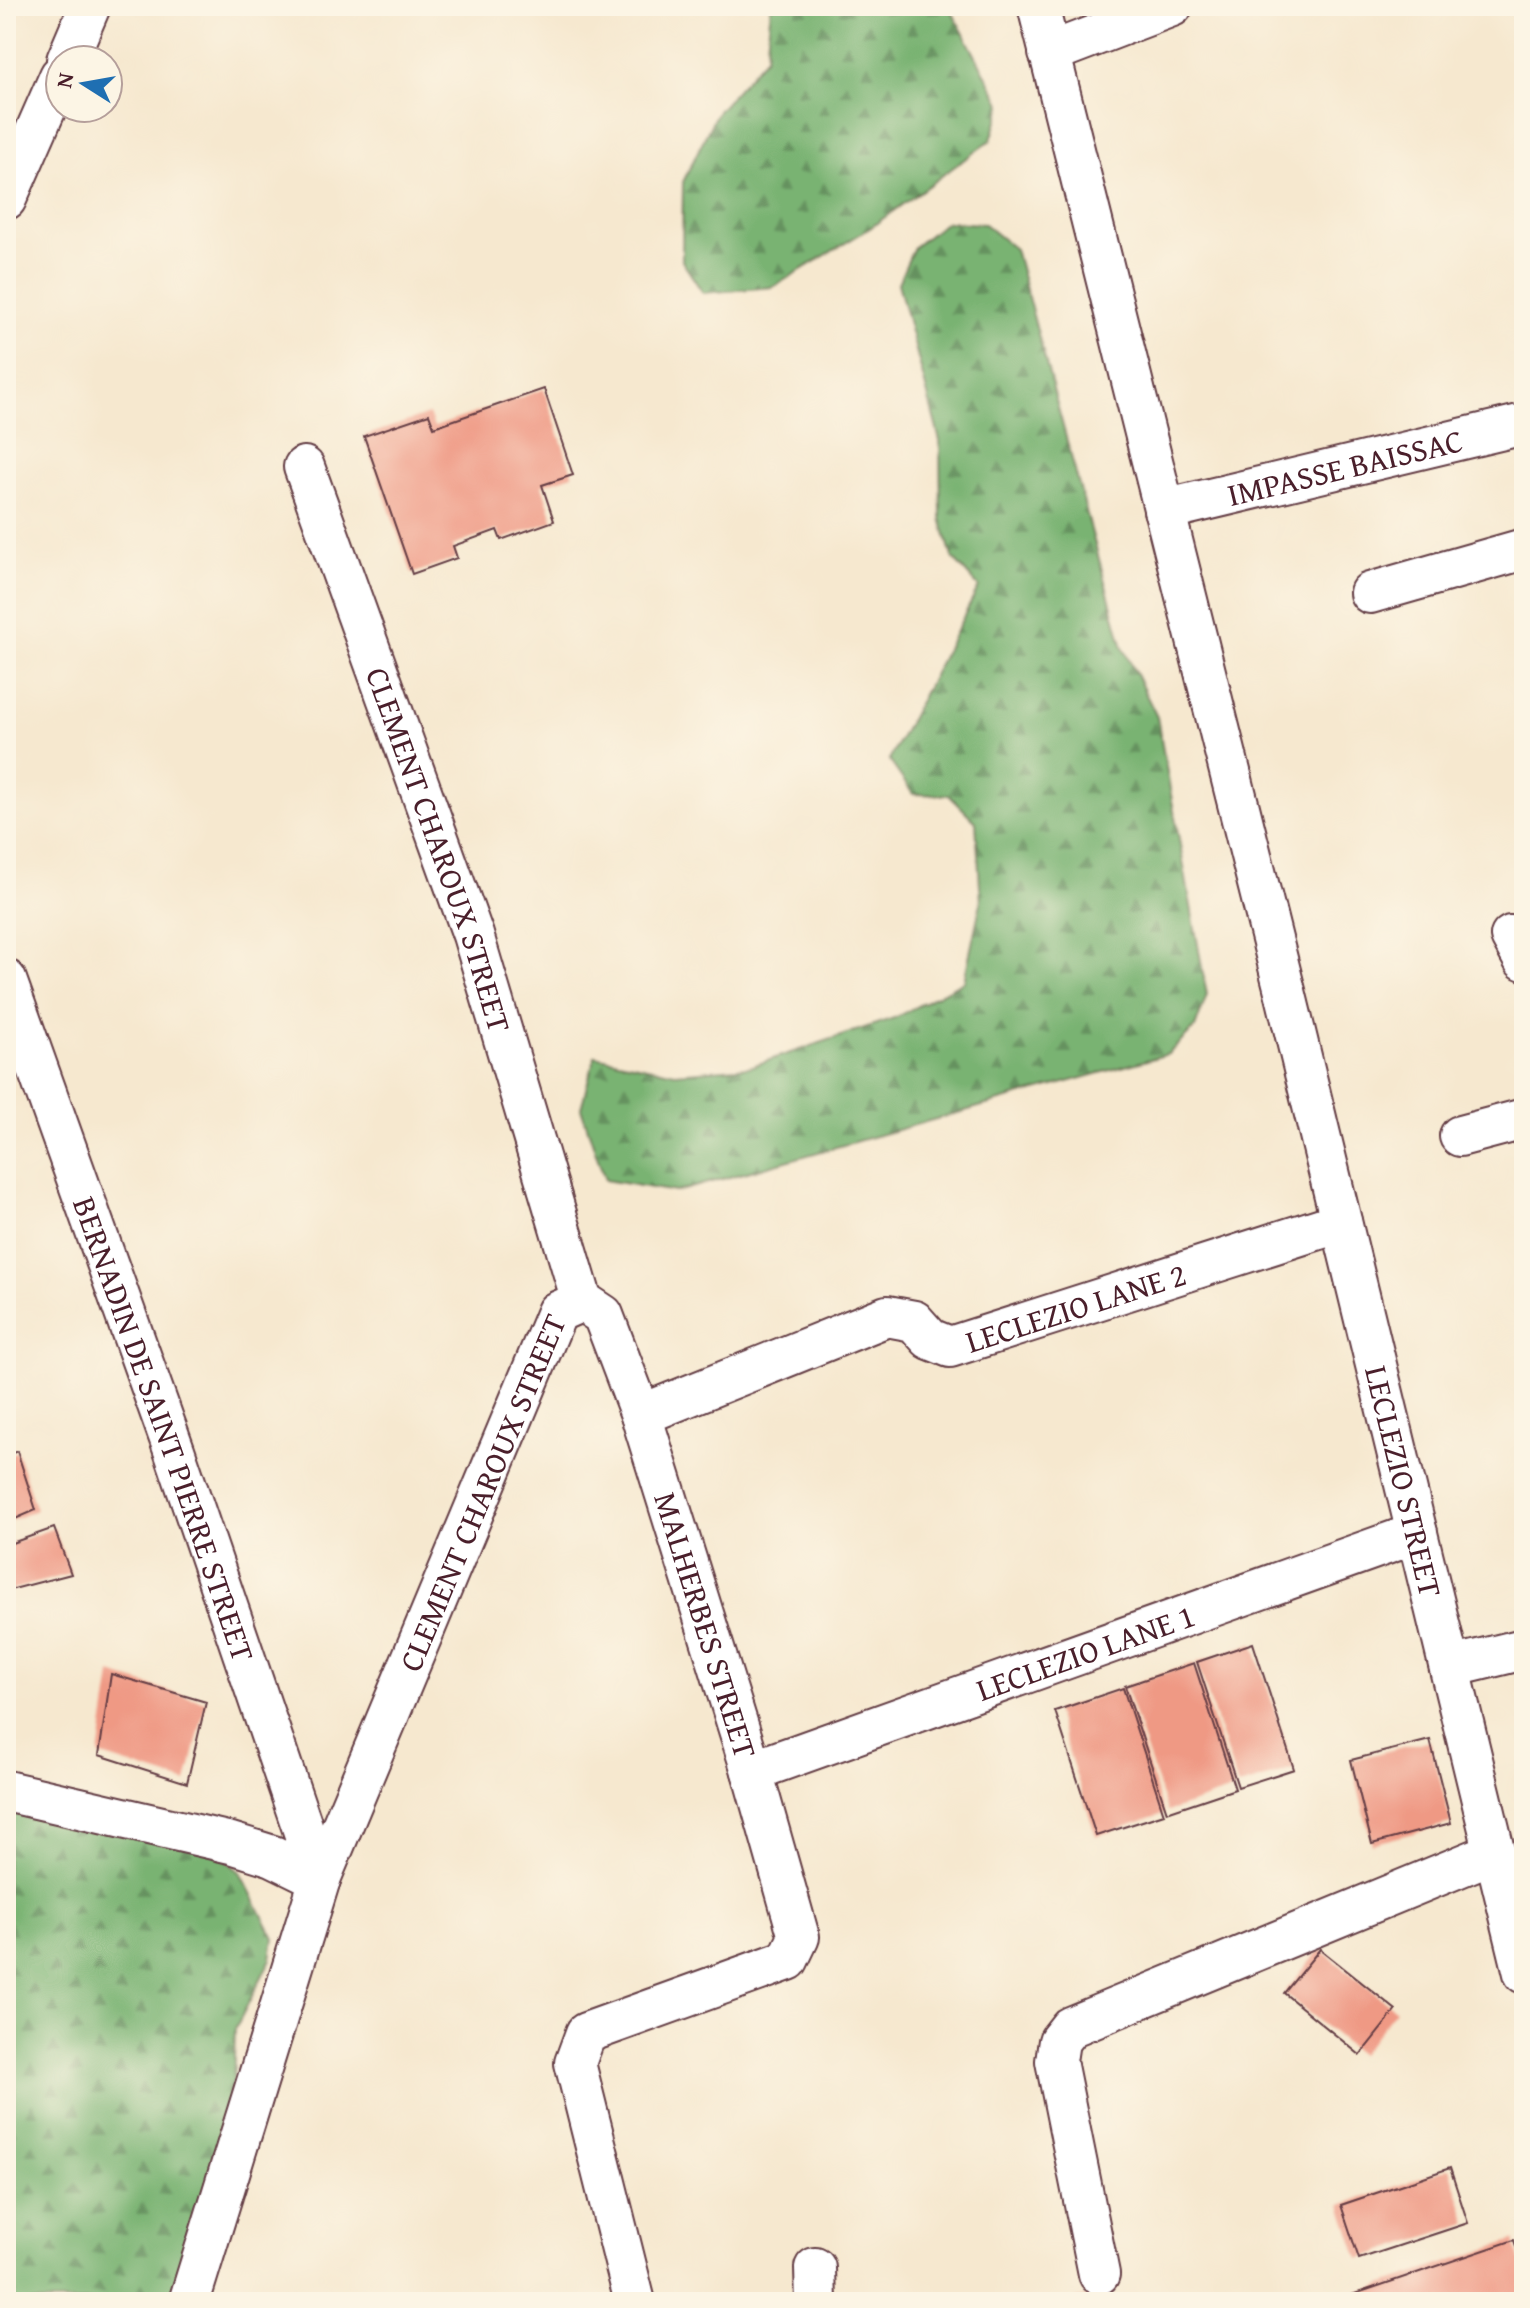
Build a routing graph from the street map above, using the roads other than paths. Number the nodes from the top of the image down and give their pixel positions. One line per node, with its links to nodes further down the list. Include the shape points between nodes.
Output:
1 (90, 6): 4 (street)
2 (1038, 6): 5 (street, LECLEZIO STREET)
3 (1172, 6): 5 (street)
4 (74, 44)
5 (1049, 53): 10 (street, LECLEZIO STREET)
6 (44, 112): 7 (street)
7 (6, 199)
8 (1524, 424): 10 (street, IMPASSE BAISSAC)
9 (304, 467): 18 (street, CLEMENT CHAROUX STREET, via 473,935)
10 (1164, 510): 17 (street, LECLEZIO STREET)
11 (1524, 549): 12 (street)
12 (1370, 593)
13 (6, 980): 14 (street, BERNADIN DE SAINT PIERRE STREET)
14 (22, 1078): 26 (street, BERNADIN DE SAINT PIERRE STREET, via 174,1450)
15 (1524, 1119): 16 (street)
16 (1460, 1136)
17 (1341, 1222): 19 (street, LECLEZIO LANE 2, via 950,1347 930,1339 914,1321 887,1316); 20 (street, LECLEZIO STREET)
18 (582, 1301): 19 (street, MALHERBES STREET, via 603,1315); 26 (street, CLEMENT CHAROUX STREET, via 557,1312)
19 (641, 1415): 23 (street, MALHERBES STREET)
20 (1417, 1533): 22 (street, LECLEZIO STREET); 23 (street, LECLEZIO LANE 1)
21 (1524, 1649): 22 (street)
22 (1450, 1667): 25 (street, LECLEZIO STREET)
23 (752, 1771): 30 (street, MALHERBES STREET, via 799,1937 788,1960 586,2033 575,2063)
24 (6, 1791): 26 (street, via 231,1843)
25 (1495, 1852): 27 (street, LECLEZIO STREET); 28 (street, via 1070,2027 1059,2041 1056,2061)
26 (320, 1879): 29 (street, CLEMENT CHAROUX STREET)
27 (1524, 1973)
28 (1099, 2274)
29 (189, 2302)
30 (635, 2302)

